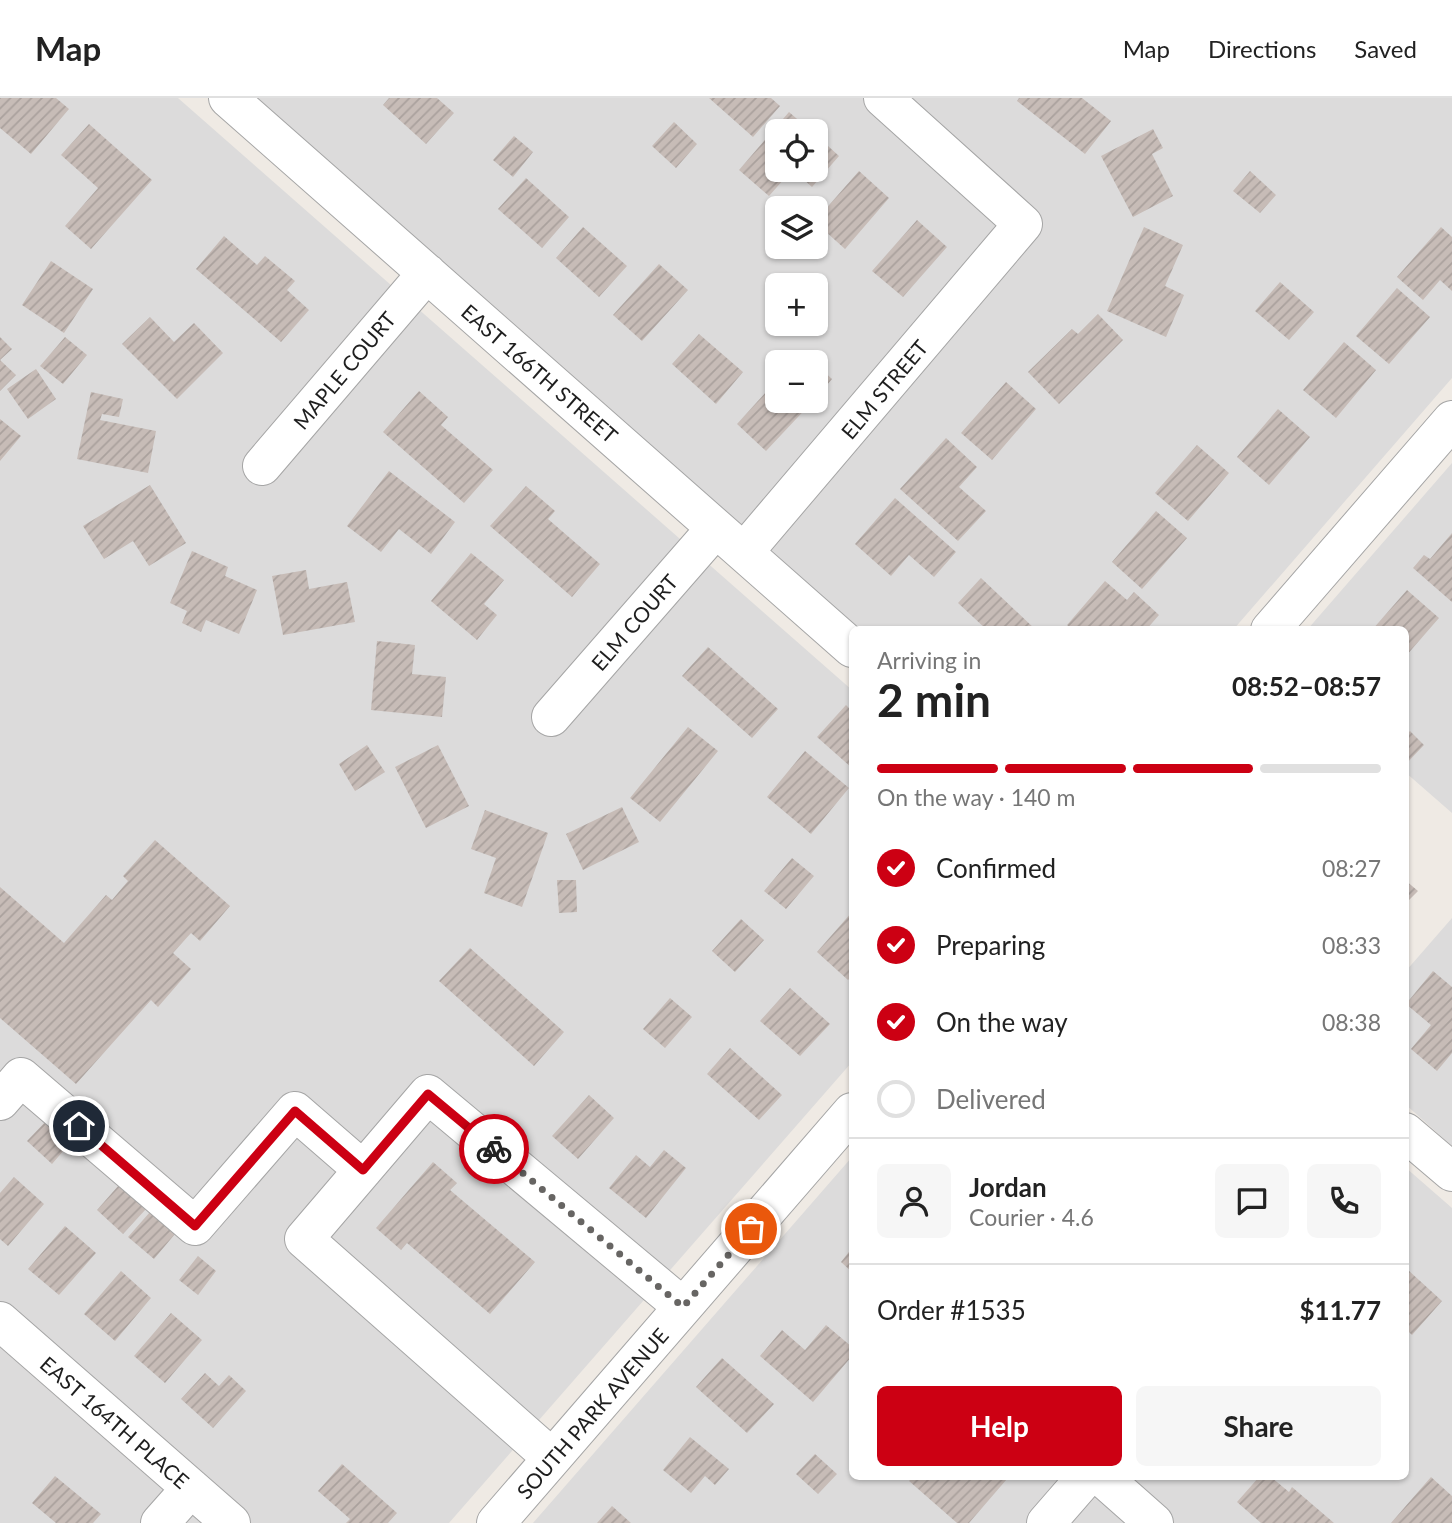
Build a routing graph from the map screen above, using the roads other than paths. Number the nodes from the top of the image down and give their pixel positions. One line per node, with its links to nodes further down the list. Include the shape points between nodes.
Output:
1 (228, 98): 3 (street, EAST 166TH STREET)
2 (883, 98): 7 (street, ELM STREET, via 1023,225)
3 (427, 273): 5 (street, MAPLE COURT); 6 (street, EAST 166TH STREET)
4 (1452, 420): 8 (street)
5 (262, 466)
6 (716, 528): 7 (street, EAST 166TH STREET); 10 (street, ELM COURT)
7 (744, 552): 9 (street, EAST 166TH STREET)
8 (1273, 626)
9 (849, 645)
10 (551, 717)
11 (0, 1101): 14 (street, via 21,1076 195,1226 295,1111)
12 (849, 1115): 16 (street, SOUTH PARK AVENUE)
13 (1409, 1135): 15 (street)
14 (363, 1170): 16 (street, via 428,1094); 18 (street, via 304,1239)
15 (1452, 1172)
16 (683, 1307): 18 (street, SOUTH PARK AVENUE)
17 (0, 1321): 21 (street, EAST 164TH PLACE)
18 (552, 1458): 24 (street, SOUTH PARK AVENUE)
19 (1083, 1480): 25 (street)
20 (1105, 1480): 26 (street)
21 (191, 1488): 22 (street); 23 (street, EAST 164TH PLACE)
22 (160, 1523)
23 (231, 1523)
24 (496, 1523)
25 (1046, 1523)
26 (1154, 1523)

